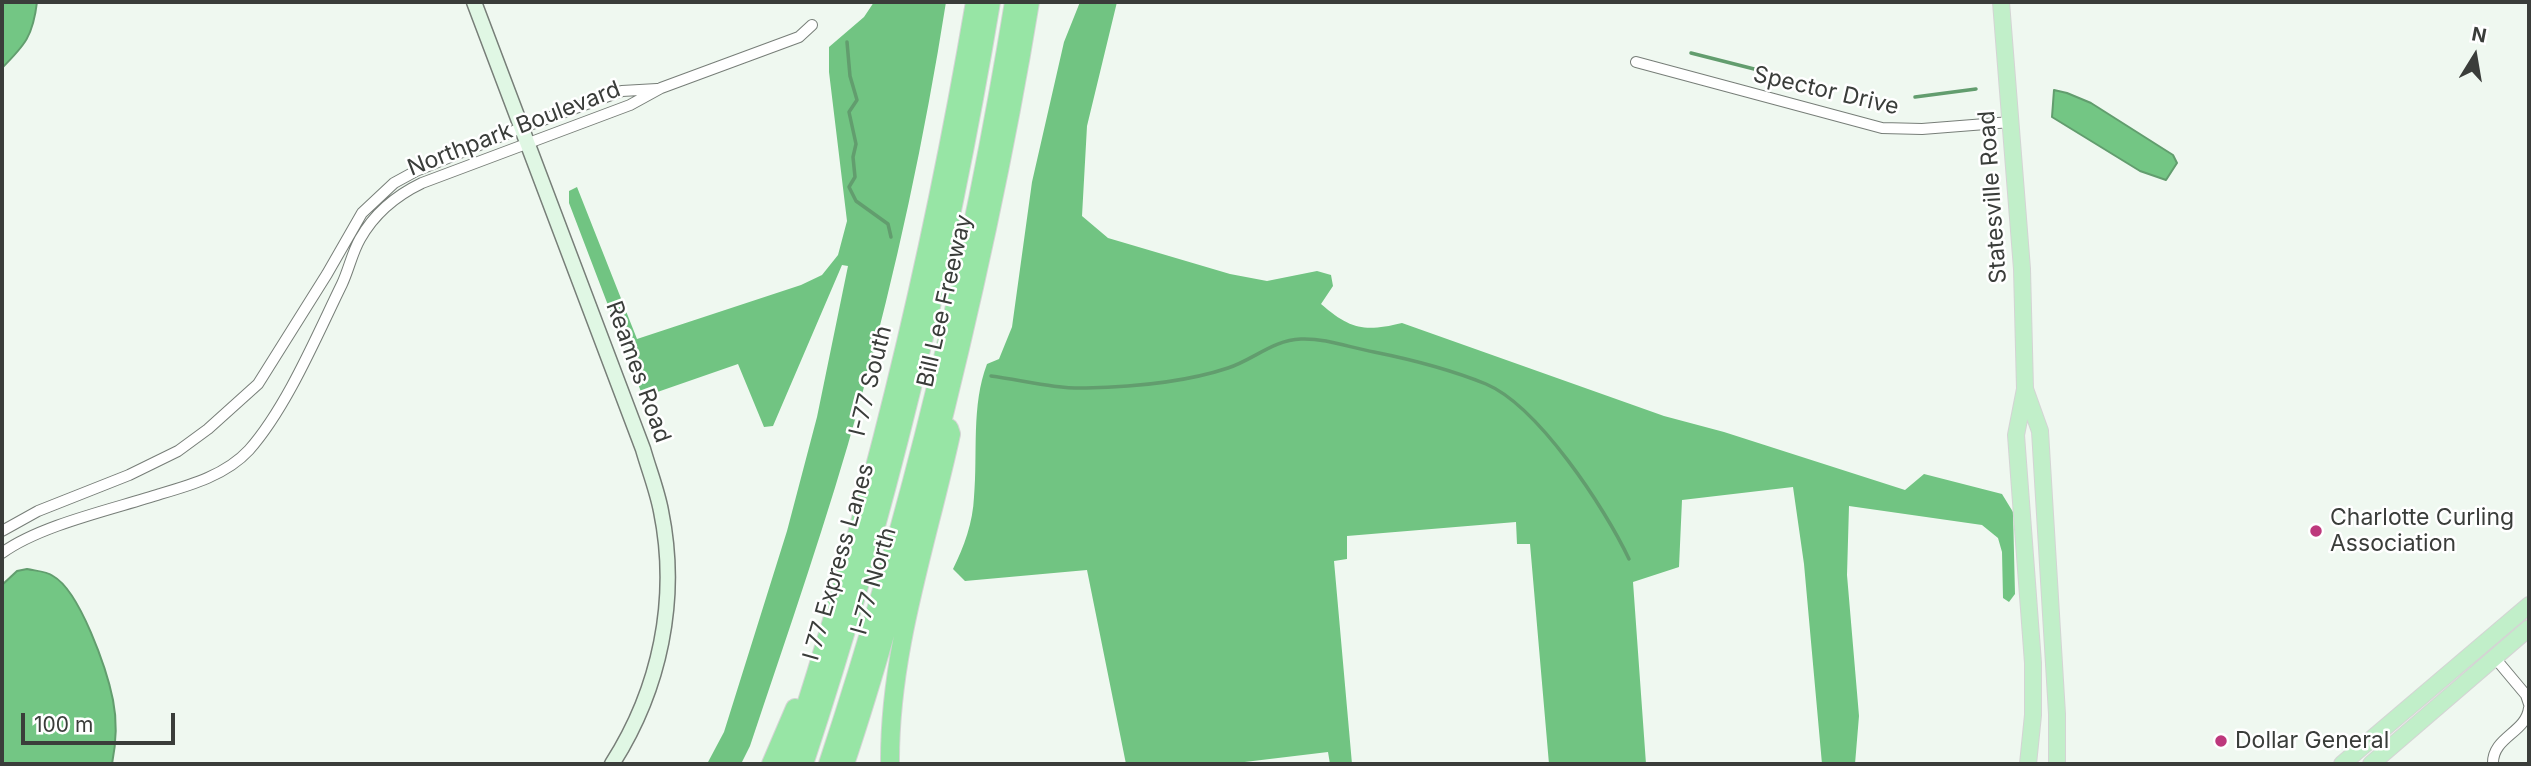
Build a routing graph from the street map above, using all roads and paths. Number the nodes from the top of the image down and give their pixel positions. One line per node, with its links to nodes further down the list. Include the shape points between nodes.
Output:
1 (474, 2): 11 (main road, Reames Road)
2 (975, 2): 18 (highway, I-77 South, via 910,322)
3 (991, 2): 27 (highway, I 77 Express Lanes, via 955,194 911,388 863,572)
4 (1014, 2): 28 (highway, I 77 Express Lanes, via 980,187 933,393 885,578)
5 (1030, 2): 14 (highway, Bill Lee Freeway, via 993,202)
6 (2001, 2): 10 (main road, Statesville Road)
7 (812, 25): 9 (street, Northpark Boulevard, via 799,37)
8 (1636, 62): 10 (street, Spector Drive, via 1881,128)
9 (661, 88): 11 (street, Northpark Boulevard, via 622,91); 12 (street, Northpark Boulevard, via 618,110)
10 (2011, 122): 13 (main road, Statesville Road)
11 (521, 128): 12 (main road, Reames Road); 15 (street, Northpark Boulevard, via 407,176 374,200 351,229 258,384 208,429 178,451)
12 (528, 143): 16 (street, Northpark Boulevard, via 422,183 382,211 360,239 286,397 248,451 207,480 59,526 18,541); 24 (main road, Reames Road, via 643,449 666,540 667,609 660,649 639,716)
13 (2025, 389): 21 (main road, Statesville Road, via 2015,435); 22 (main road, Statesville Road, via 2040,431)
14 (945, 410): 29 (highway, I-77 North, via 900,583); 30 (highway, via 951,434 898,658)
15 (2, 531)
16 (2, 553)
17 (2529, 605): 33 (main road)
18 (830, 628): 25 (highway); 26 (highway, I-77 South)
19 (2529, 628): 20 (main road)
20 (2495, 658): 23 (street, via 2526,695); 34 (main road)
21 (2033, 663): 22 (main road); 31 (main road, Statesville Road)
22 (2054, 663): 32 (main road, Statesville Road)
23 (2529, 706): 35 (street, via 2526,720 2496,748)
24 (612, 764)
25 (771, 764)
26 (788, 764)
27 (804, 764)
28 (828, 764)
29 (845, 764)
30 (890, 764)
31 (2028, 764)
32 (2057, 764)
33 (2342, 764)
34 (2371, 764)
35 (2493, 764)

